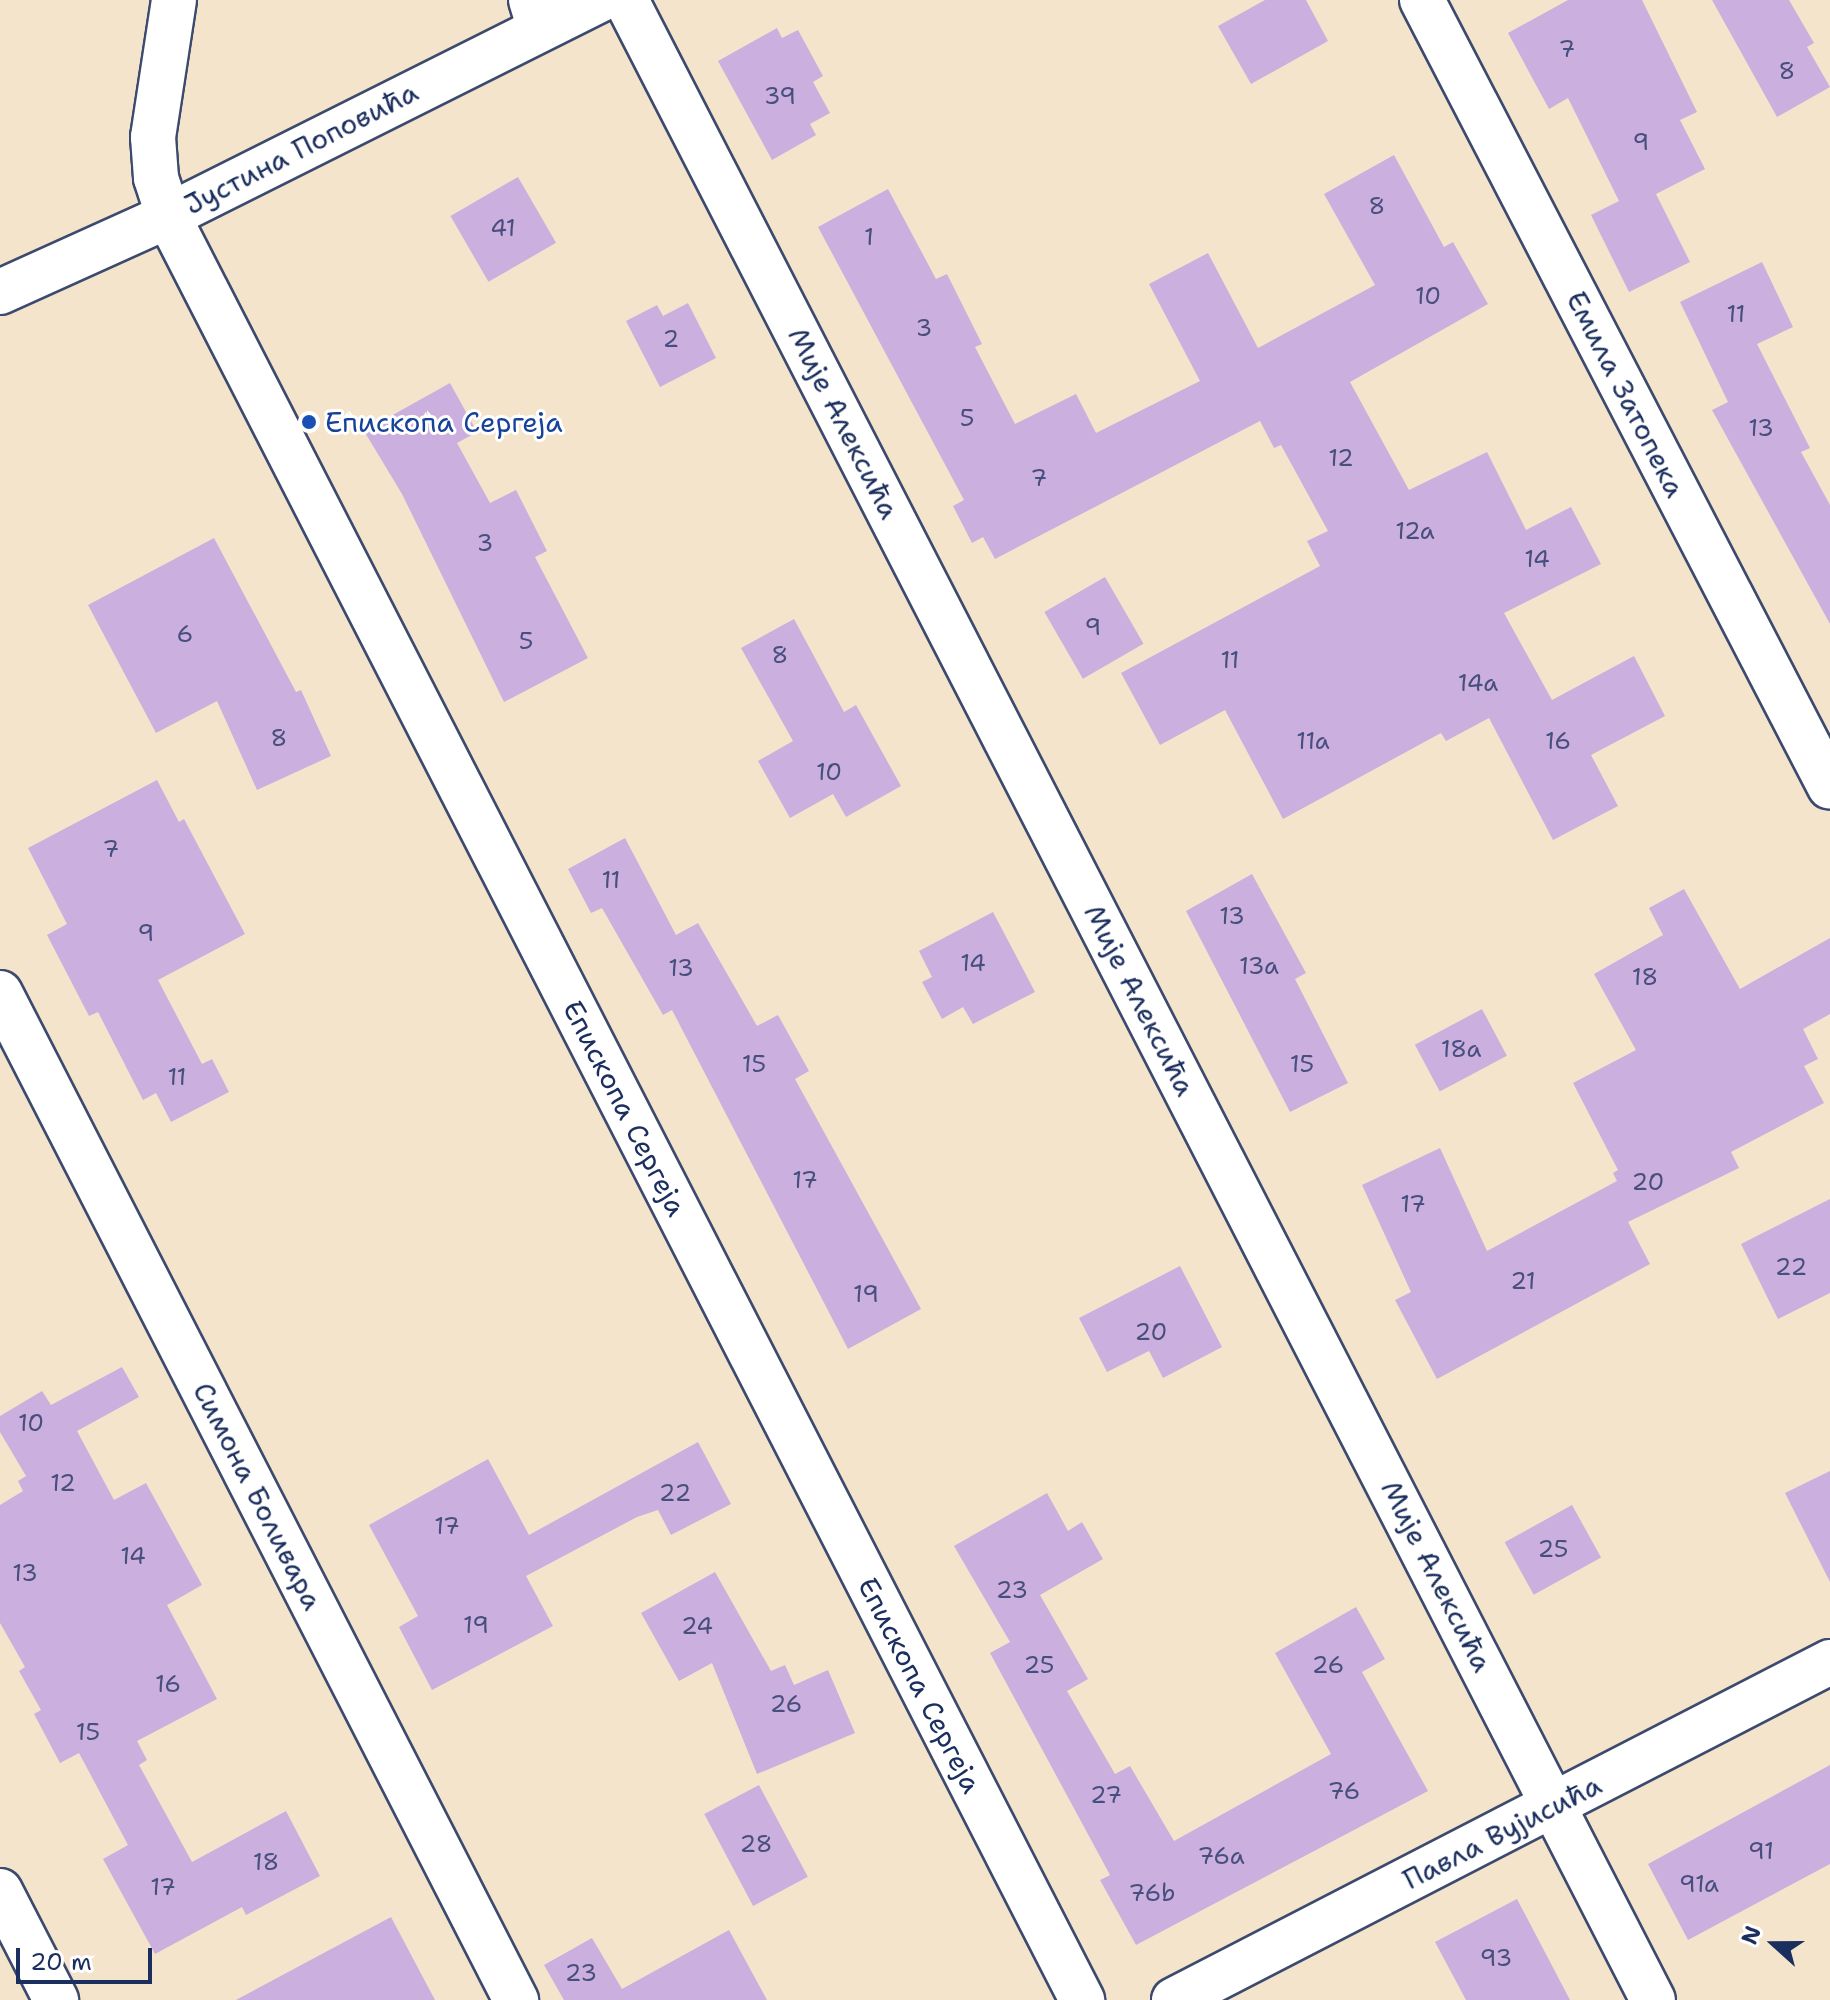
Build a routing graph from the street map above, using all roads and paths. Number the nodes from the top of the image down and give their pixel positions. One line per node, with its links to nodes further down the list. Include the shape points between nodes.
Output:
1 (174, 0): 6 (street, Епископа Сергеја, via 153,137 156,178)
2 (600, 0): 5 (street, Јустина Поповића)
3 (626, 0): 11 (street, Мије Алексића)
4 (1422, 0): 8 (street, Емила Затопека)
5 (535, 14): 6 (street, Јустина Поповића)
6 (168, 216): 7 (street, Јустина Поповића); 15 (street, Епископа Сергеја)
7 (0, 292)
8 (1830, 787)
9 (0, 993): 14 (street, Симона Боливара)
10 (1830, 1662): 11 (street, Павла Вујисића)
11 (1554, 1805): 16 (street, Павла Вујисића); 17 (street, Мије Алексића)
12 (0, 1891): 13 (street)
13 (56, 2000)
14 (516, 2000)
15 (1082, 2000)
16 (1174, 2000)
17 (1653, 2000)

